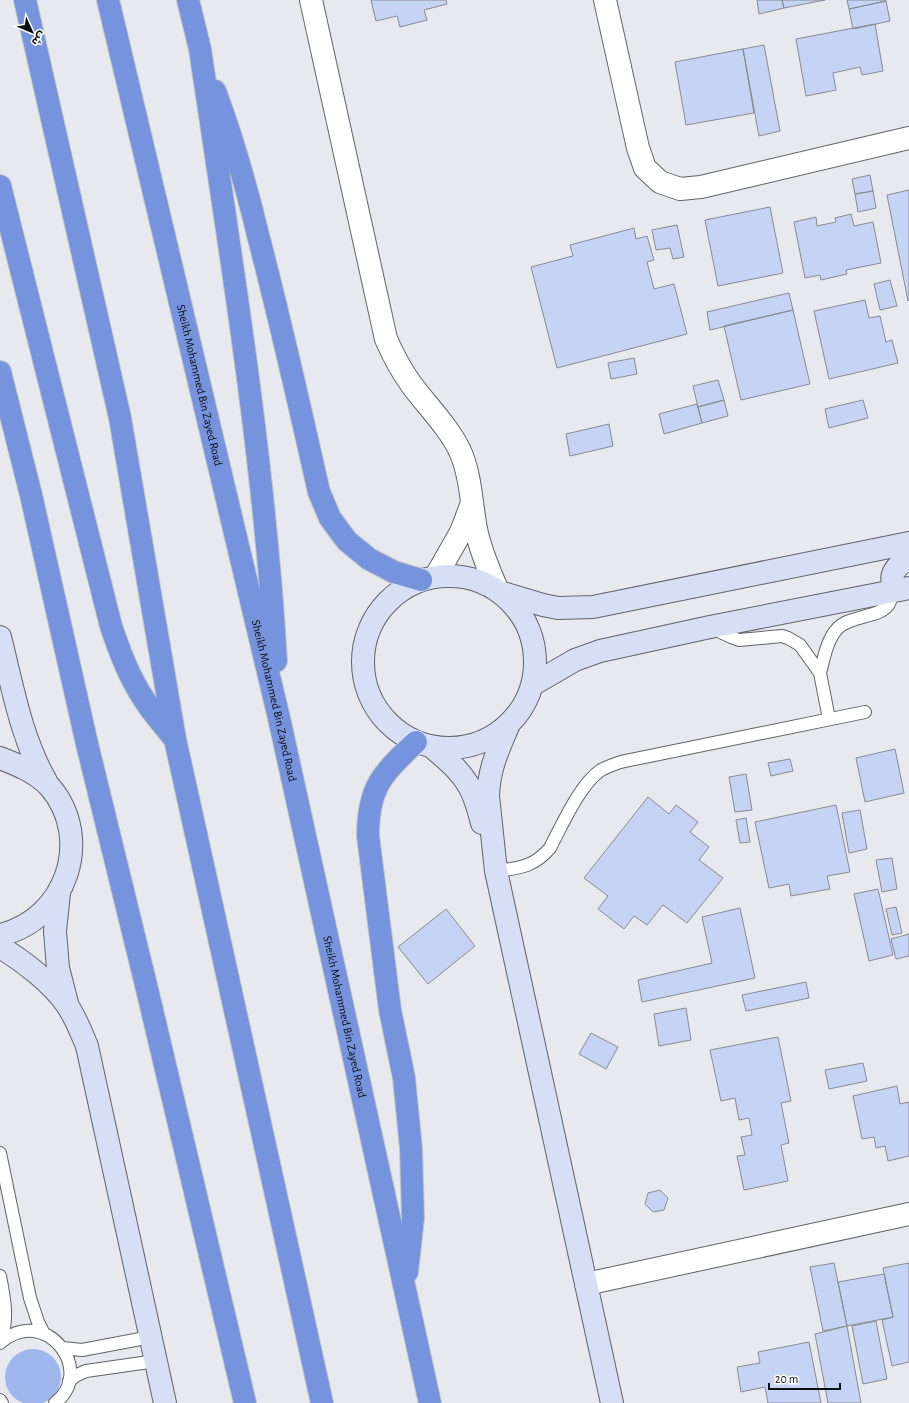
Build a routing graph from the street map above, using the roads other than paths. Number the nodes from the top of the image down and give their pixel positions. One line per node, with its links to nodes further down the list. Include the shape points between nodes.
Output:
1 (25, 0): 24 (highway, via 120,418)
2 (108, 0): 21 (highway, Sheikh Mohammed Bin Zayed Road)
3 (188, 0): 6 (highway)
4 (311, 0): 10 (street, via 386,339 404,373 459,450 466,465)
5 (605, 0): 7 (street, via 638,148 645,168 660,182 680,189 701,187)
6 (200, 49): 13 (highway, via 226,121 248,196 319,492 330,518 347,541 369,559 394,572); 21 (highway, via 259,461 272,590)
7 (909, 138)
8 (0, 186): 24 (highway, via 111,626 136,686 154,714)
9 (0, 372): 48 (highway)
10 (472, 502): 13 (street, via 461,532); 15 (street, via 482,549)
11 (909, 543): 15 (main road, via 593,608 558,608)
12 (909, 559): 14 (main road, via 897,566 894,572 894,586)
13 (429, 578): 15 (main road, via 452,575 468,577); 25 (main road, via 398,592 380,611 368,633 363,659 366,685 376,709 394,728)
14 (900, 590): 16 (main road); 18 (lane, via 882,611 849,621 837,628)
15 (500, 591): 19 (main road, via 517,607 528,625 534,644 536,665)
16 (710, 627): 18 (lane, via 739,640 775,636 788,638 800,645); 19 (main road, via 587,655)
17 (0, 637): 27 (main road, via 30,747)
18 (820, 673): 22 (lane)
19 (532, 685): 23 (main road, via 523,706)
20 (865, 712): 22 (lane)
21 (279, 718): 37 (highway, Sheikh Mohammed Bin Zayed Road)
22 (829, 719): 28 (lane, via 612,765 591,779 582,790 545,854 524,867)
23 (509, 724): 25 (main road, via 486,740 460,748); 28 (main road, via 489,776 488,796)
24 (175, 739): 49 (highway)
25 (424, 744): 28 (main road, via 459,772 471,789); 37 (highway, via 392,764 379,781 368,817 368,836 390,1010 404,1078 411,1148 413,1218)
26 (0, 758): 27 (main road, via 27,768)
27 (49, 787): 29 (main road, via 65,811 71,838 69,866)
28 (495, 866): 36 (main road)
29 (59, 893): 30 (main road, via 39,916 13,932); 32 (main road, via 55,930 58,968)
30 (0, 935)
31 (0, 947): 32 (main road, via 42,978)
32 (67, 1004): 39 (main road, via 87,1046)
33 (0, 1153): 38 (lane, via 30,1298)
34 (909, 1214): 36 (street)
35 (0, 1276): 40 (lane, via 6,1303 4,1330)
36 (586, 1284): 51 (main road)
37 (405, 1290): 50 (highway, Sheikh Mohammed Bin Zayed Road)
38 (44, 1334): 40 (lane, via 33,1331 21,1332); 41 (lane)
39 (151, 1337): 41 (lane, via 82,1350); 42 (main road)
40 (0, 1343)
41 (63, 1348): 43 (lane, via 70,1370)
42 (156, 1361): 43 (lane, via 86,1370 77,1375); 47 (main road)
43 (65, 1392): 46 (lane)
44 (0, 1400): 45 (lane)
45 (2, 1403)
46 (55, 1403)
47 (165, 1403)
48 (245, 1403)
49 (322, 1403)
50 (430, 1403)
51 (612, 1403)

